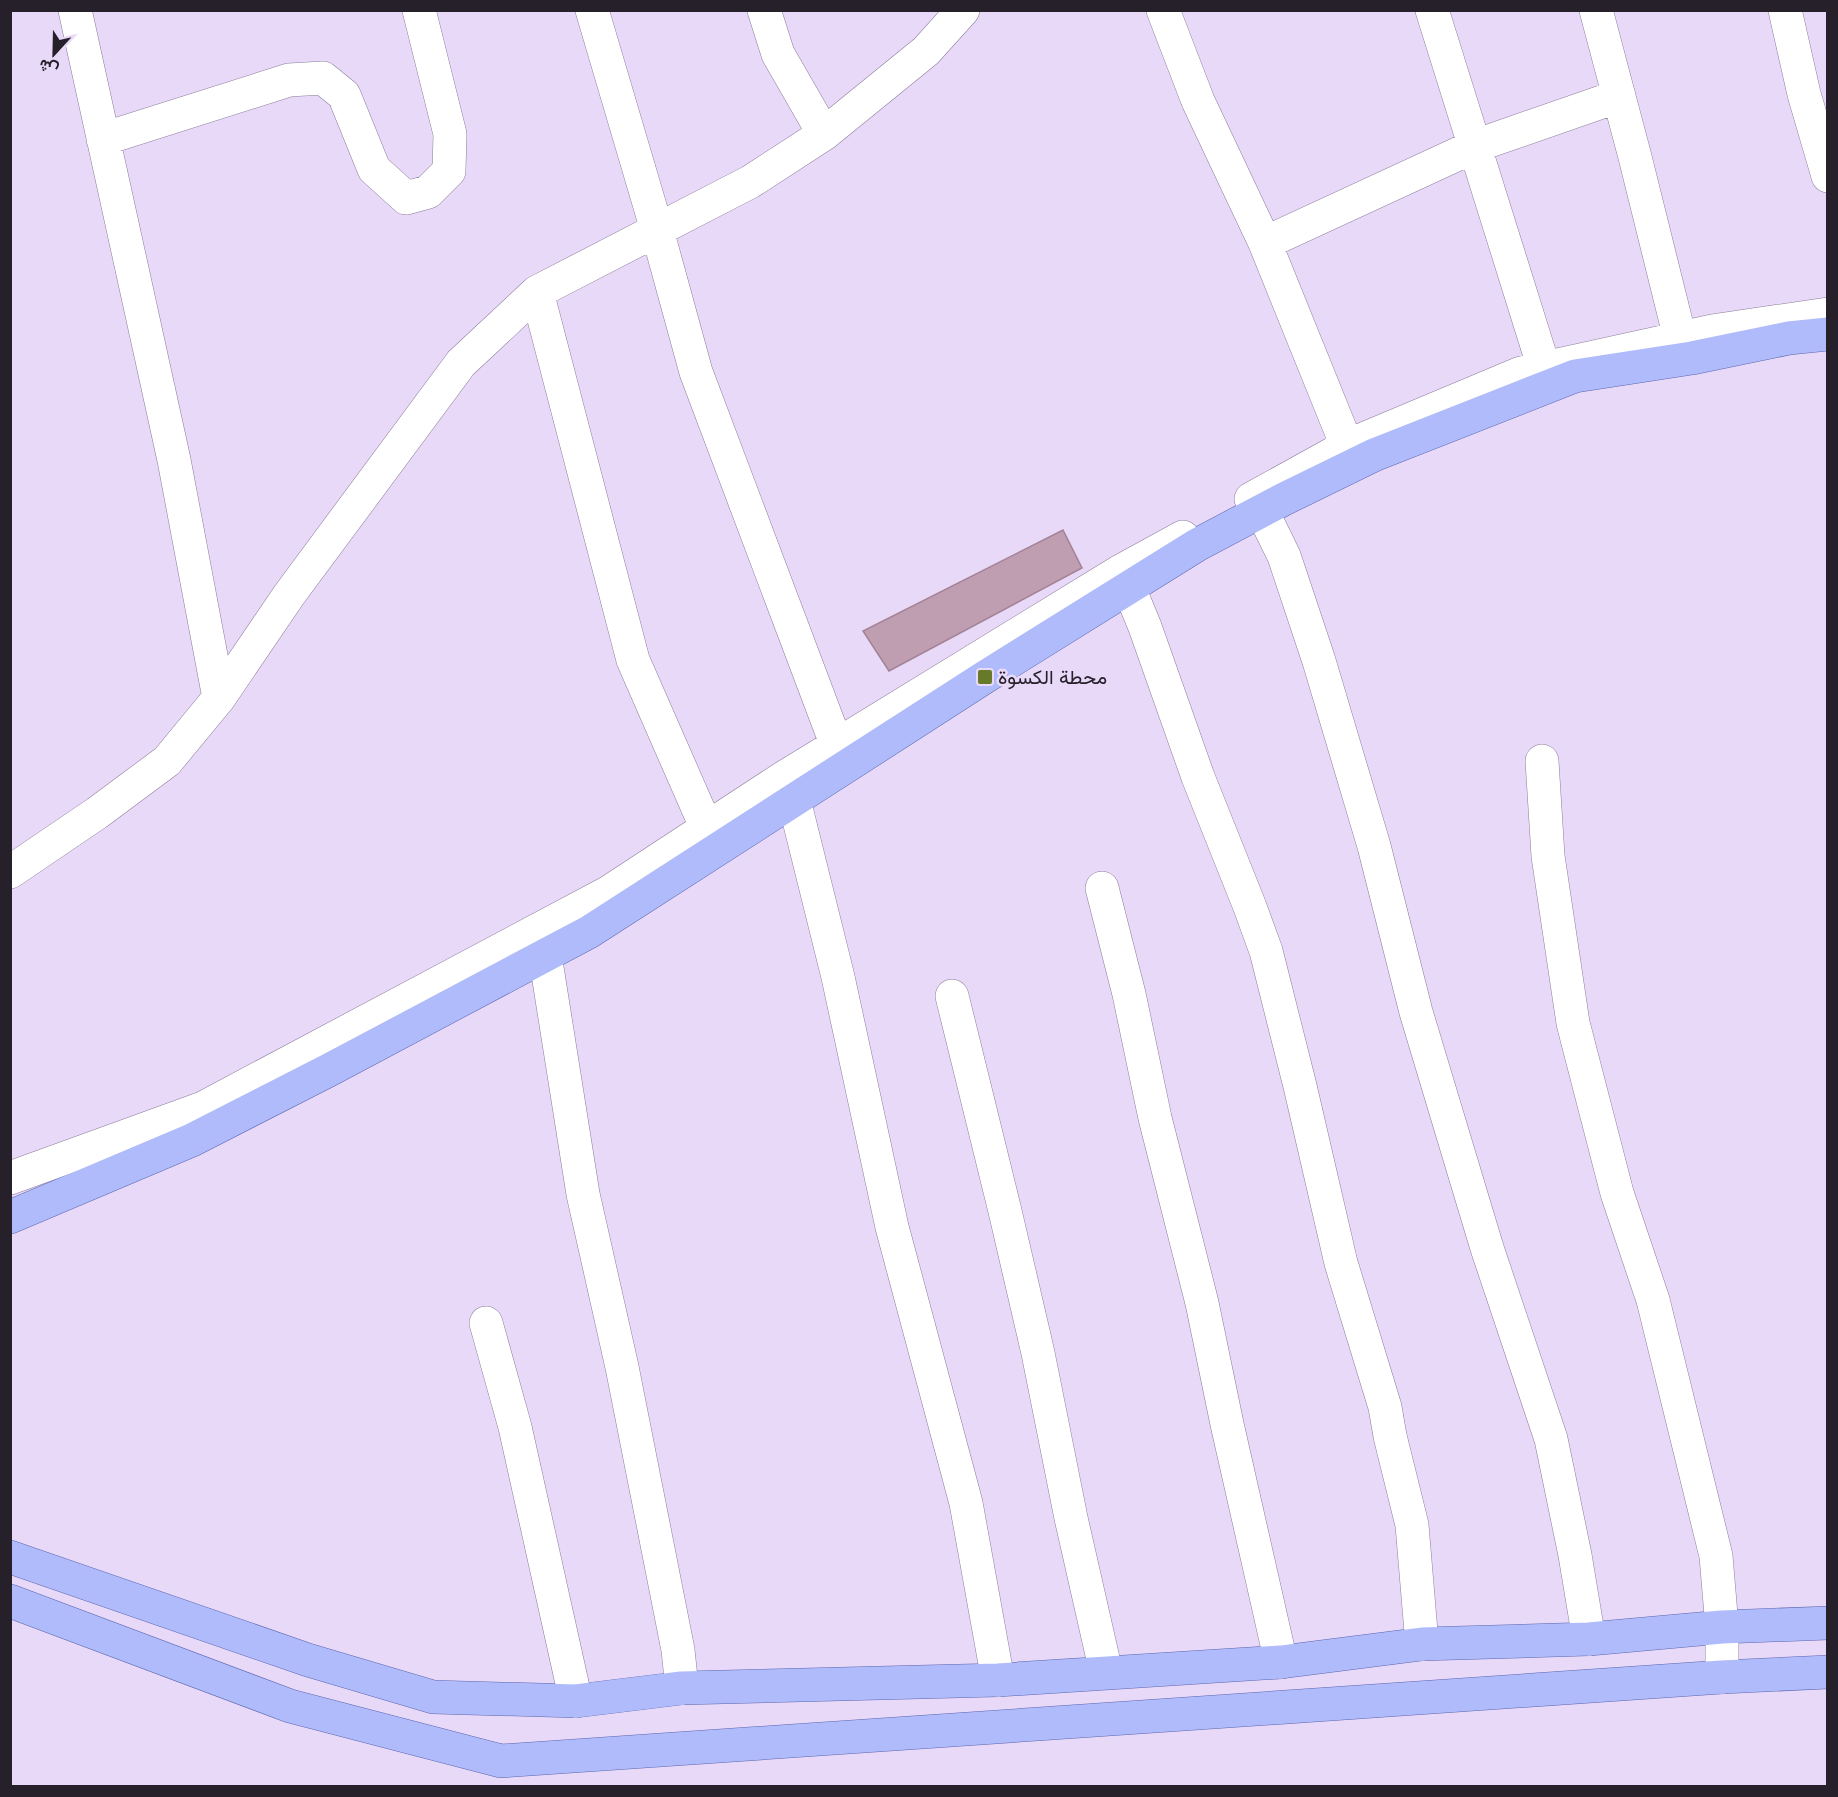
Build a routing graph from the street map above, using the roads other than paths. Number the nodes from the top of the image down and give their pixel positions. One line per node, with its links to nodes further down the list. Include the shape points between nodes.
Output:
1 (75, 10): 12 (street)
2 (419, 10): 12 (street, via 450,134 449,171 428,192 406,198 374,169 344,95 323,78 289,80)
3 (592, 10): 15 (street)
4 (764, 10): 11 (street, via 778,54)
5 (963, 10): 11 (street, via 926,51)
6 (1163, 10): 16 (street, via 1198,101)
7 (1432, 10): 13 (street)
8 (1596, 10): 10 (street)
9 (1785, 10): 14 (street)
10 (1619, 96): 13 (street); 20 (street)
11 (824, 134): 15 (street, via 750,182)
12 (103, 139): 25 (street, via 174,460)
13 (1475, 146): 16 (street); 21 (street)
14 (1827, 176)
15 (657, 230): 17 (street); 26 (street, via 696,372)
16 (1265, 243): 22 (street)
17 (537, 292): 25 (street, via 461,363 289,595); 29 (street, via 633,660)
18 (1827, 314): 20 (street)
19 (1827, 334): 23 (main road, via 1575,376)
20 (1680, 338): 21 (street)
21 (1544, 368): 22 (street, via 1521,373)
22 (1347, 446): 23 (street)
23 (1259, 504): 24 (main road, via 1197,545); 41 (street, via 1284,556 1319,661 1374,846 1416,1012 1487,1248 1551,1439)
24 (1124, 580): 26 (street); 28 (main road, via 985,677); 42 (street, via 1146,627 1198,777 1266,951 1341,1263 1384,1407 1412,1525)
25 (219, 698): 30 (street, via 167,761)
26 (837, 746): 28 (street)
27 (1542, 761): 40 (street, via 1548,856 1573,1023 1617,1193 1653,1300 1688,1437 1716,1556)
28 (788, 789): 29 (street); 32 (main road, via 589,932); 47 (street, via 838,977 892,1227 966,1503)
29 (707, 829): 34 (street, via 609,892 203,1107)
30 (10, 872)
31 (1102, 888): 43 (street, via 1202,1303)
32 (544, 955): 35 (main road, via 192,1140); 48 (street, via 583,1194 638,1446)
33 (952, 996): 44 (street, via 1038,1353)
34 (10, 1178)
35 (10, 1216)
36 (486, 1323): 49 (street, via 515,1427)
37 (10, 1557): 49 (main road, via 308,1660 433,1696)
38 (10, 1601): 46 (main road, via 290,1706 501,1761)
39 (1827, 1623): 40 (main road)
40 (1722, 1627): 41 (main road); 46 (street)
41 (1590, 1639): 42 (main road)
42 (1422, 1644): 43 (main road)
43 (1281, 1662): 44 (main road)
44 (1106, 1672): 47 (main road)
45 (1827, 1672): 46 (main road)
46 (1722, 1677)
47 (998, 1680): 48 (main road)
48 (682, 1688): 49 (main road)
49 (576, 1701)

